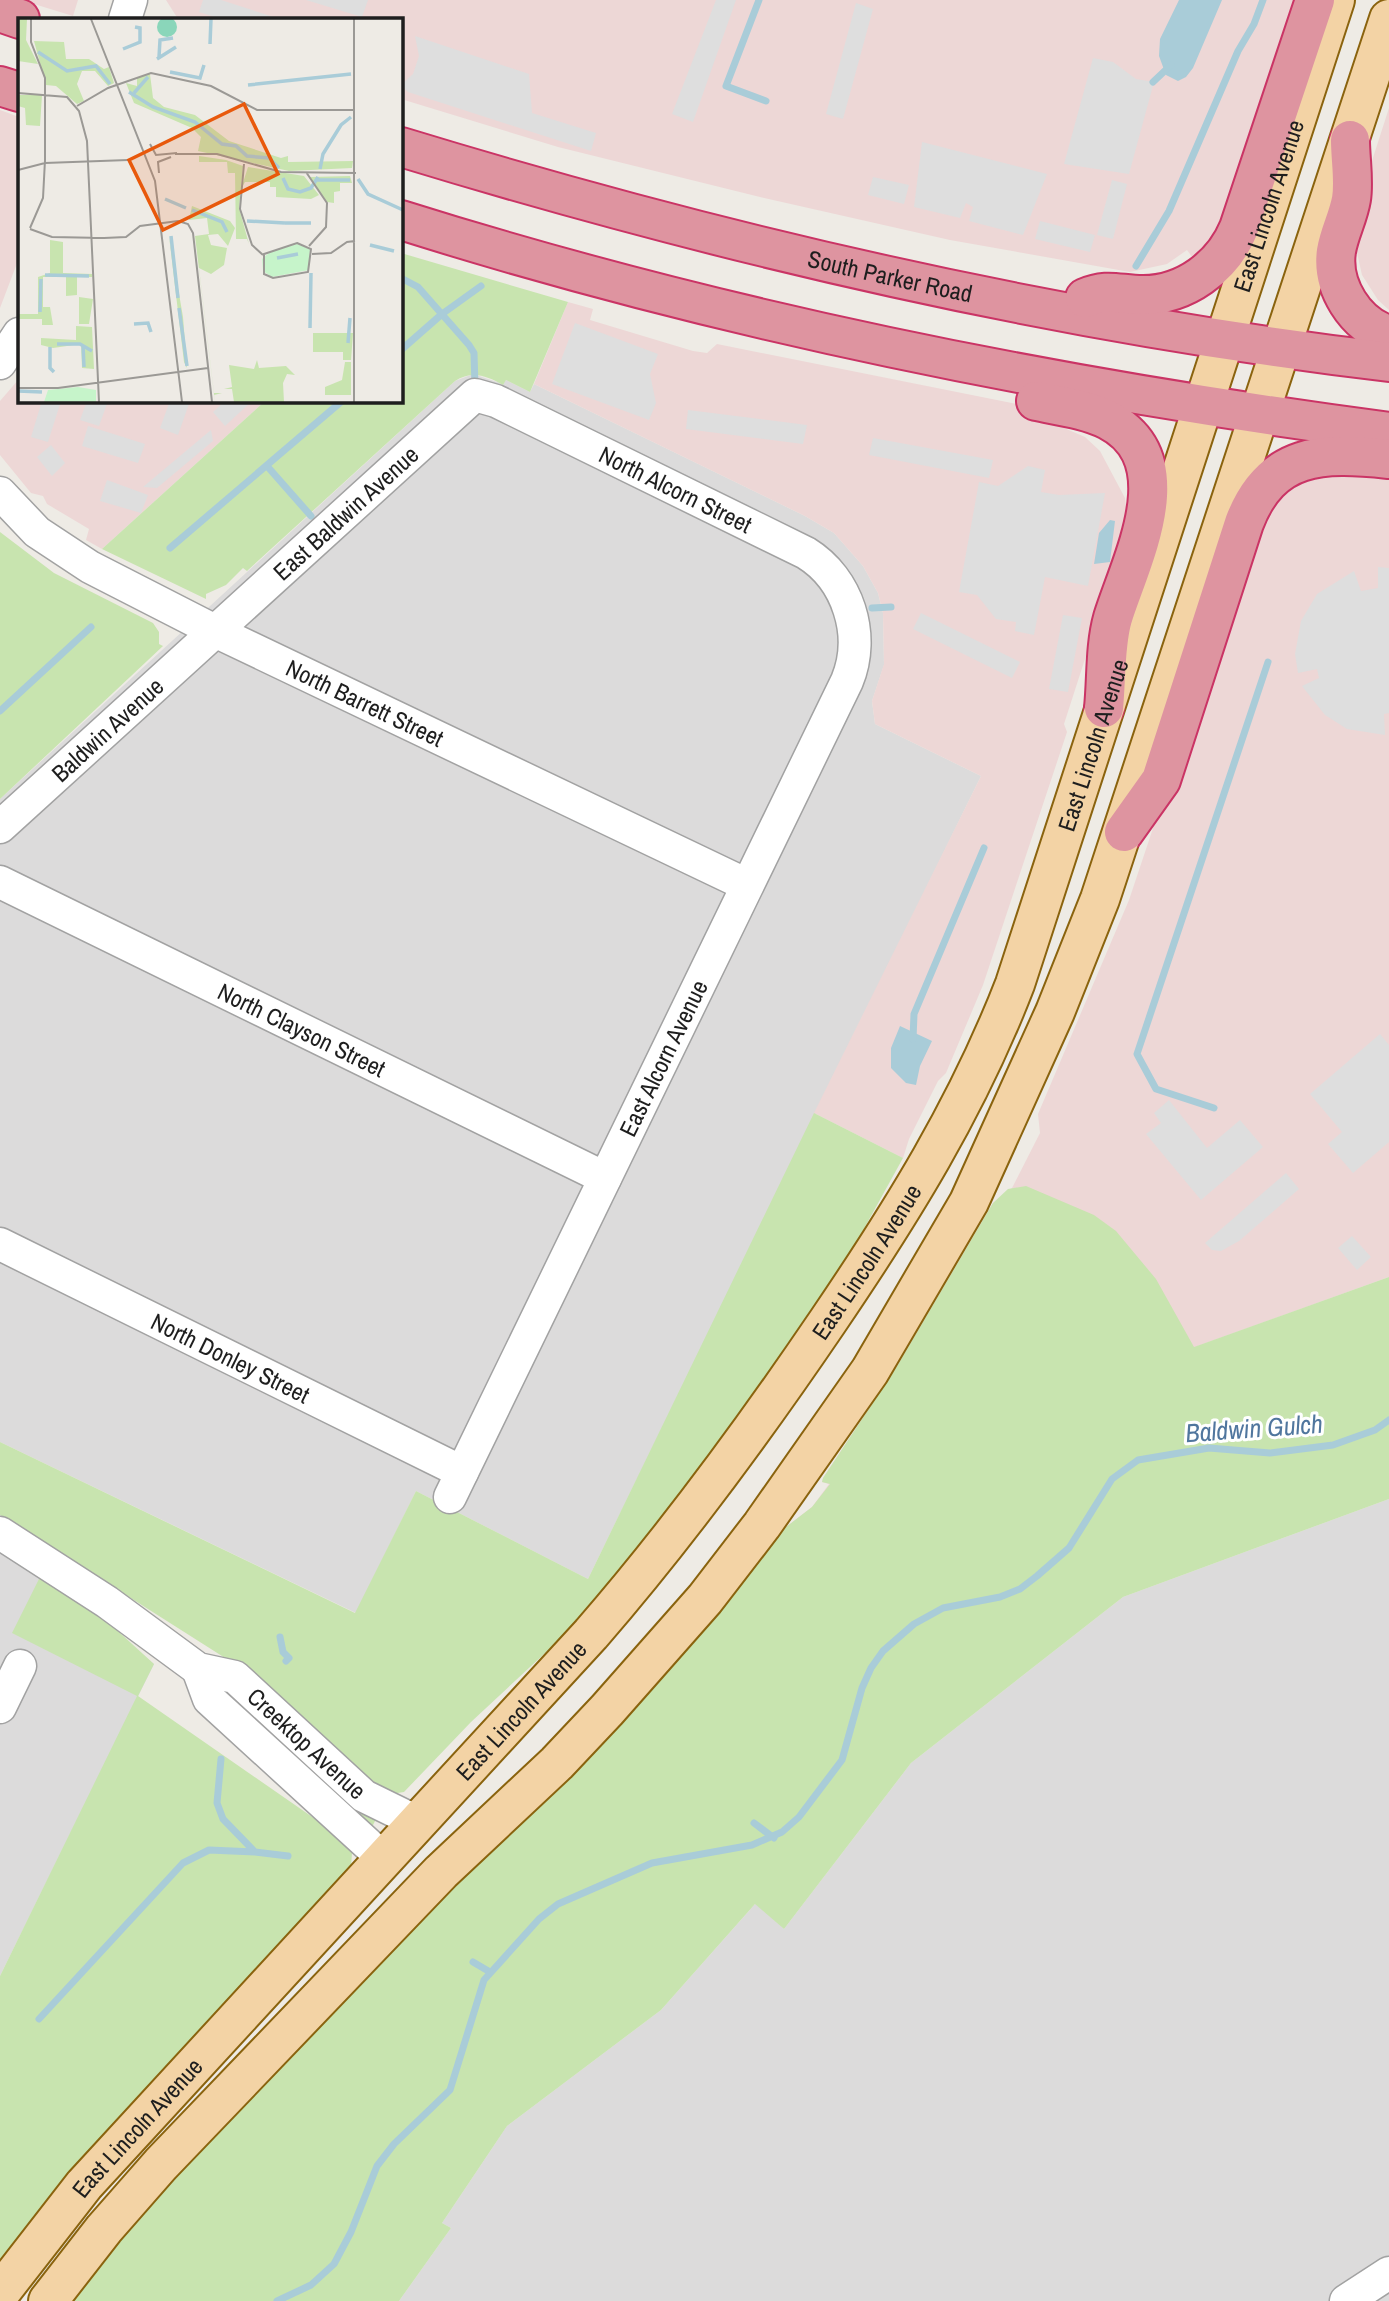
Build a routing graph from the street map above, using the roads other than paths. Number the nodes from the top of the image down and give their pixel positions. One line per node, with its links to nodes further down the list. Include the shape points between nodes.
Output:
1 (131, 0): 6 (street)
2 (1315, 0): 13 (highway, via 1239,228 1223,256 1201,276 1173,290 1146,295 1101,291)
3 (1335, 0): 17 (main road, East Lincoln Avenue)
4 (0, 12): 5 (highway)
5 (18, 18)
6 (125, 18)
7 (1389, 19): 10 (main road, East Lincoln Avenue)
8 (0, 86): 9 (highway)
9 (18, 92)
10 (1350, 140): 15 (highway, via 1351,198 1336,251 1338,278 1359,317); 18 (main road, East Lincoln Avenue)
11 (402, 147): 13 (highway, South Parker Road, via 758,246)
12 (402, 220): 14 (highway)
13 (1061, 310): 17 (highway, South Parker Road)
14 (745, 314): 22 (highway, via 951,360); 29 (highway, via 819,356 1080,410 1110,421 1129,437 1144,466 1150,498 1112,622)
15 (1389, 335)
16 (18, 336): 20 (street)
17 (1225, 338): 18 (highway, South Parker Road); 22 (main road, East Lincoln Avenue)
18 (1282, 347): 19 (highway, South Parker Road); 23 (main road, East Lincoln Avenue)
19 (1389, 362)
20 (0, 363)
21 (475, 395): 27 (street, North Alcorn Street, via 496,401 806,552 827,568); 28 (street, East Baldwin Avenue)
22 (1204, 405): 23 (highway); 29 (main road, East Lincoln Avenue)
23 (1260, 414): 24 (highway); 31 (main road, East Lincoln Avenue)
24 (1389, 432)
25 (1389, 459): 31 (highway, via 1345,455 1302,460 1274,477 1256,497 1161,779)
26 (0, 494): 28 (street, North Barrett Street, via 27,523 71,556)
27 (850, 613): 33 (street, East Alcorn Avenue, via 855,639 852,669)
28 (217, 632): 30 (street, Baldwin Avenue); 33 (street, North Barrett Street)
29 (1104, 708): 41 (main road, East Lincoln Avenue, via 1001,1019 964,1102 916,1188 783,1388 675,1534 591,1634)
30 (0, 827)
31 (1124, 832): 45 (main road, East Lincoln Avenue, via 1074,967 970,1202 879,1357 796,1480 705,1599 620,1695 161,2164)
32 (0, 882): 34 (street, North Clayson Street)
33 (747, 885): 34 (street, East Alcorn Avenue)
34 (605, 1178): 36 (street, East Alcorn Avenue)
35 (0, 1244): 36 (street, North Donley Street)
36 (456, 1485)
37 (0, 1533): 39 (street, Creektop Avenue, via 107,1602)
38 (20, 1665): 40 (street)
39 (198, 1669): 41 (street, Creektop Avenue, via 235,1678 365,1796); 42 (street, Creektop Avenue, via 209,1699)
40 (0, 1707)
41 (417, 1822): 42 (main road, East Lincoln Avenue)
42 (384, 1859): 44 (main road, East Lincoln Avenue, via 84,2185)
43 (1389, 2273): 46 (street)
44 (0, 2293)
45 (48, 2301)
46 (1346, 2301)

